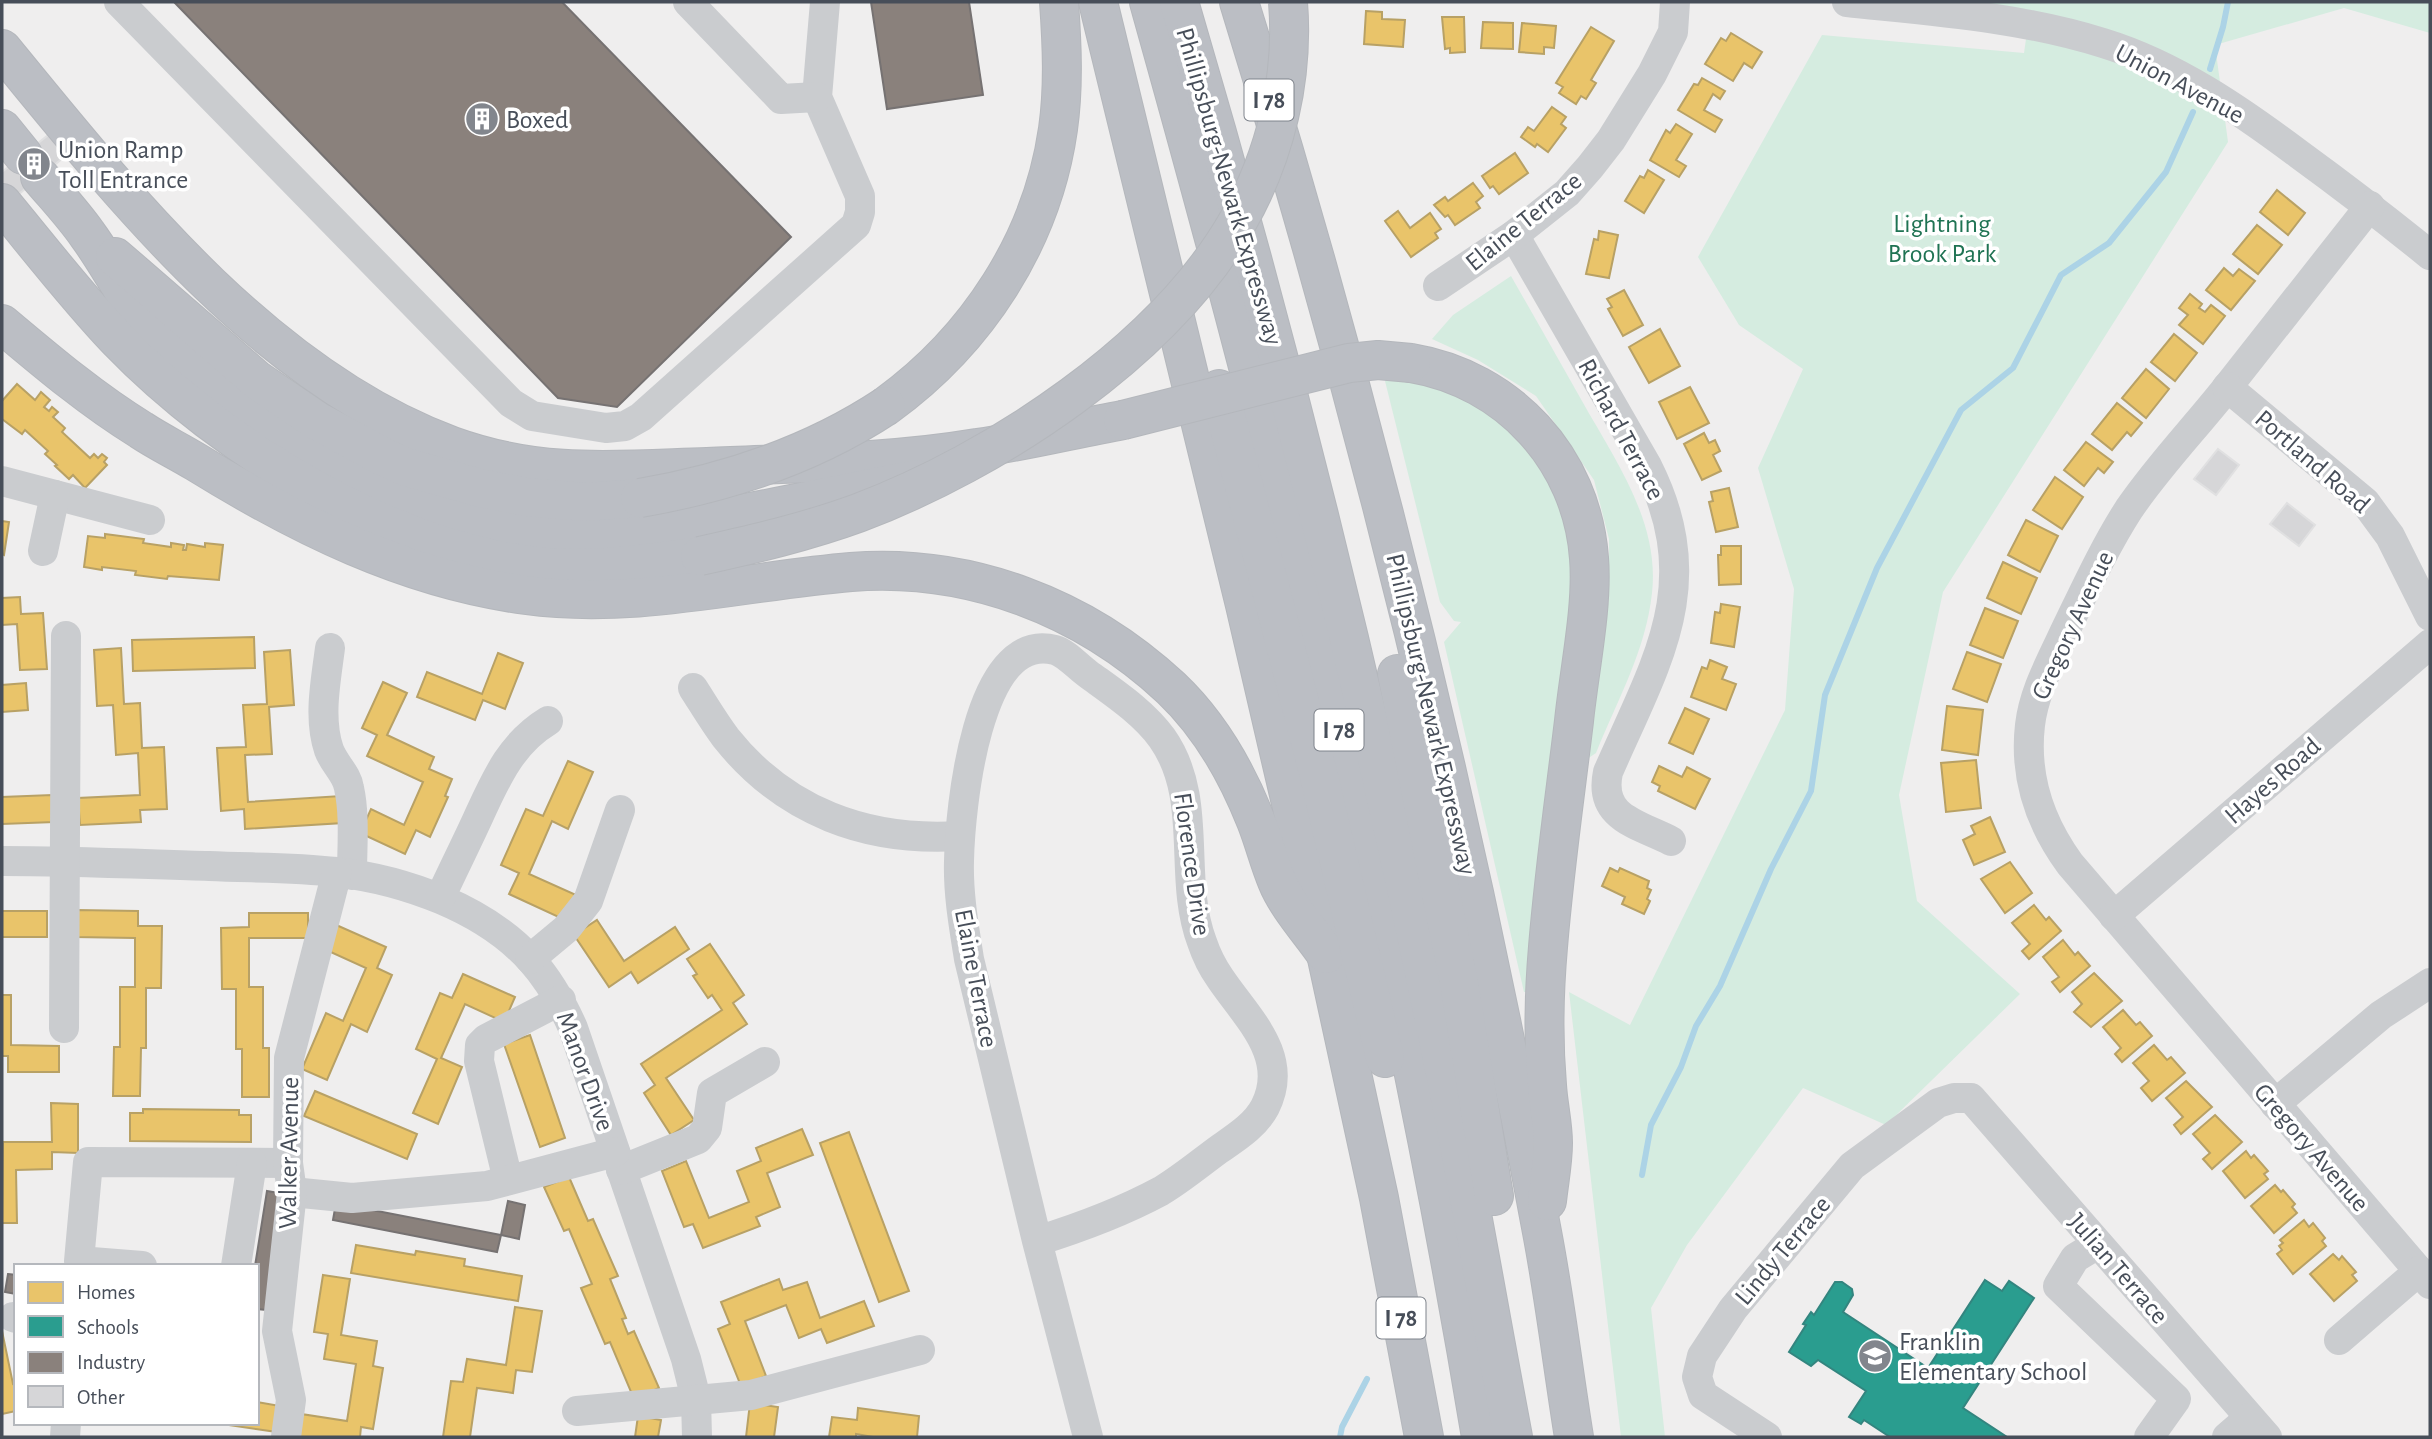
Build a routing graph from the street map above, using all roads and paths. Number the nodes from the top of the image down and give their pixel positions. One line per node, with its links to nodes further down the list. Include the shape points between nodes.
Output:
1 (119, 2): 12 (street, via 511,403 531,416 606,428 625,426 641,417 856,225 860,196)
2 (688, 2): 12 (street, via 781,99)
3 (825, 2): 12 (street)
4 (1239, 2): 14 (highway, Phillipsburg-Newark Expressway / I 78)
5 (1288, 2): 16 (highway, bridge, via 1288,60 1282,101 1257,183 1212,260 1149,330 1051,411 948,473 812,529 700,556 596,568 521,564 421,539 345,505 249,448 165,384 98,319)
6 (1675, 2): 19 (street, Elaine Terrace, via 1673,32 1611,140 1567,193)
7 (1847, 2): 17 (street, Union Avenue, via 2052,28 2154,63 2264,128)
8 (1060, 14): 28 (highway, bridge, via 1058,129 1029,232 974,324 926,375 835,437 780,461 704,485 603,501 545,500)
9 (1101, 17): 47 (highway, I 78); 74 (highway, via 1164,178 1287,649 1391,1082)
10 (1169, 18): 75 (highway, Phillipsburg-Newark Expressway / I 78, via 1354,794 1419,1090); 76 (highway, Phillipsburg-Newark Expressway / I 78, via 1278,356 1348,636 1435,1025)
11 (2, 49): 15 (highway)
12 (817, 97)
13 (22, 154): 18 (highway)
14 (1286, 157): 59 (highway, Phillipsburg-Newark Expressway / I 78, via 1352,386 1432,708); 77 (highway, via 1318,348 1389,636 1448,924)
15 (105, 175): 25 (highway, via 214,287 314,371 406,426 502,461 588,471 882,458 977,449); 28 (highway, via 167,259 258,354 362,432)
16 (2, 203)
17 (2370, 206): 20 (street, Union Avenue); 24 (street, Gregory Avenue)
18 (87, 234): 25 (highway, via 137,312 209,380 248,409 371,480 441,508 514,527 599,533 693,523 984,463); 28 (highway, via 239,366 297,408 386,458)
19 (1514, 235): 21 (street, Elaine Terrace); 41 (street, Richard Terrace, via 1647,466 1668,517 1675,567 1670,621 1608,772 1606,791 1617,814)
20 (2430, 255)
21 (1438, 286)
22 (2, 297): 26 (highway)
23 (2, 324): 26 (highway, via 139,429)
24 (2227, 387): 32 (street, Portland Road, via 2365,502 2390,536); 46 (street, Gregory Avenue, via 2128,511 2093,572 2033,707 2030,762 2041,816 2059,848)
25 (1123, 420): 59 (highway, bridge, via 1349,363 1410,363 1444,370 1504,401 1529,423 1569,479 1588,543 1588,598 1545,982 1544,1044 1553,1142)
26 (193, 460): 47 (highway, via 276,510 342,541 421,572 489,590 599,599 850,572 920,571 991,585 1058,610 1147,668 1197,718 1236,778 1279,885)
27 (2, 481): 29 (street)
28 (463, 483)
29 (55, 495): 30 (street); 31 (street)
30 (150, 520)
31 (43, 551)
32 (2430, 616)
33 (66, 636): 42 (street)
34 (2430, 644): 46 (street, Hayes Road)
35 (330, 648): 44 (street, Walker Avenue, via 324,731 350,792)
36 (693, 688): 40 (street, via 743,757 806,806 880,833)
37 (1132, 707): 40 (street, Elaine Terrace, via 1056,650 1035,650 1015,658 998,676 981,721 968,768); 60 (street, Florence Drive, via 1161,737 1178,766 1186,794 1194,909 1201,940 1218,976 1261,1034 1273,1077 1265,1107 1256,1119 1162,1190)
38 (548, 721): 45 (street, via 519,744 504,764)
39 (620, 810): 48 (street, via 588,901 566,929)
40 (960, 835): 60 (street, Elaine Terrace, via 961,912 969,959)
41 (1671, 842)
42 (66, 861): 43 (street, Manor Drive); 44 (street, Manor Drive); 51 (street)
43 (2, 862)
44 (345, 874): 45 (street, Manor Drive); 57 (street, Walker Avenue, via 289,1058)
45 (440, 898): 48 (street, Manor Drive, via 484,922)
46 (2114, 916): 54 (street, Gregory Avenue)
47 (1326, 954): 73 (highway, I 78)
48 (530, 959): 50 (street, Manor Drive)
49 (2430, 983): 54 (street, via 2381,1015)
50 (561, 1000): 55 (street, Manor Drive); 58 (street, via 480,1045)
51 (64, 1028)
52 (765, 1062): 55 (street, via 712,1093 707,1128 698,1139)
53 (1971, 1098): 61 (street, Julian Terrace); 79 (street, Lindy Terrace, via 1938,1103 1852,1166 1733,1309 1702,1356 1698,1377 1703,1395)
54 (2275, 1104): 64 (street, Gregory Avenue)
55 (618, 1161): 58 (street); 67 (street, Manor Drive)
56 (252, 1163): 57 (street); 62 (street, via 88,1162 79,1261); 63 (street)
57 (290, 1177): 58 (street, via 352,1198 487,1186); 70 (street, Walker Avenue, via 277,1331 291,1400)
58 (508, 1180)
59 (1543, 1234): 78 (highway, Phillipsburg-Newark Expressway / I 78)
60 (1037, 1241): 72 (street, Elaine Terrace)
61 (2098, 1244): 69 (street, Julian Terrace); 80 (street, via 2075,1258 2058,1286 2176,1399)
62 (117, 1264)
63 (236, 1264)
64 (2425, 1278): 65 (street)
65 (2339, 1340)
66 (920, 1350): 67 (street, via 751,1395)
67 (696, 1399): 68 (street); 71 (street, Manor Drive)
68 (577, 1411)
69 (2258, 1427): 81 (street)
70 (286, 1437)
71 (697, 1437)
72 (1088, 1437)
73 (1424, 1437)
74 (1463, 1437)
75 (1481, 1437)
76 (1513, 1437)
77 (1530, 1437)
78 (1574, 1437)
79 (1767, 1437)
80 (2149, 1437)
81 (2227, 1437)

